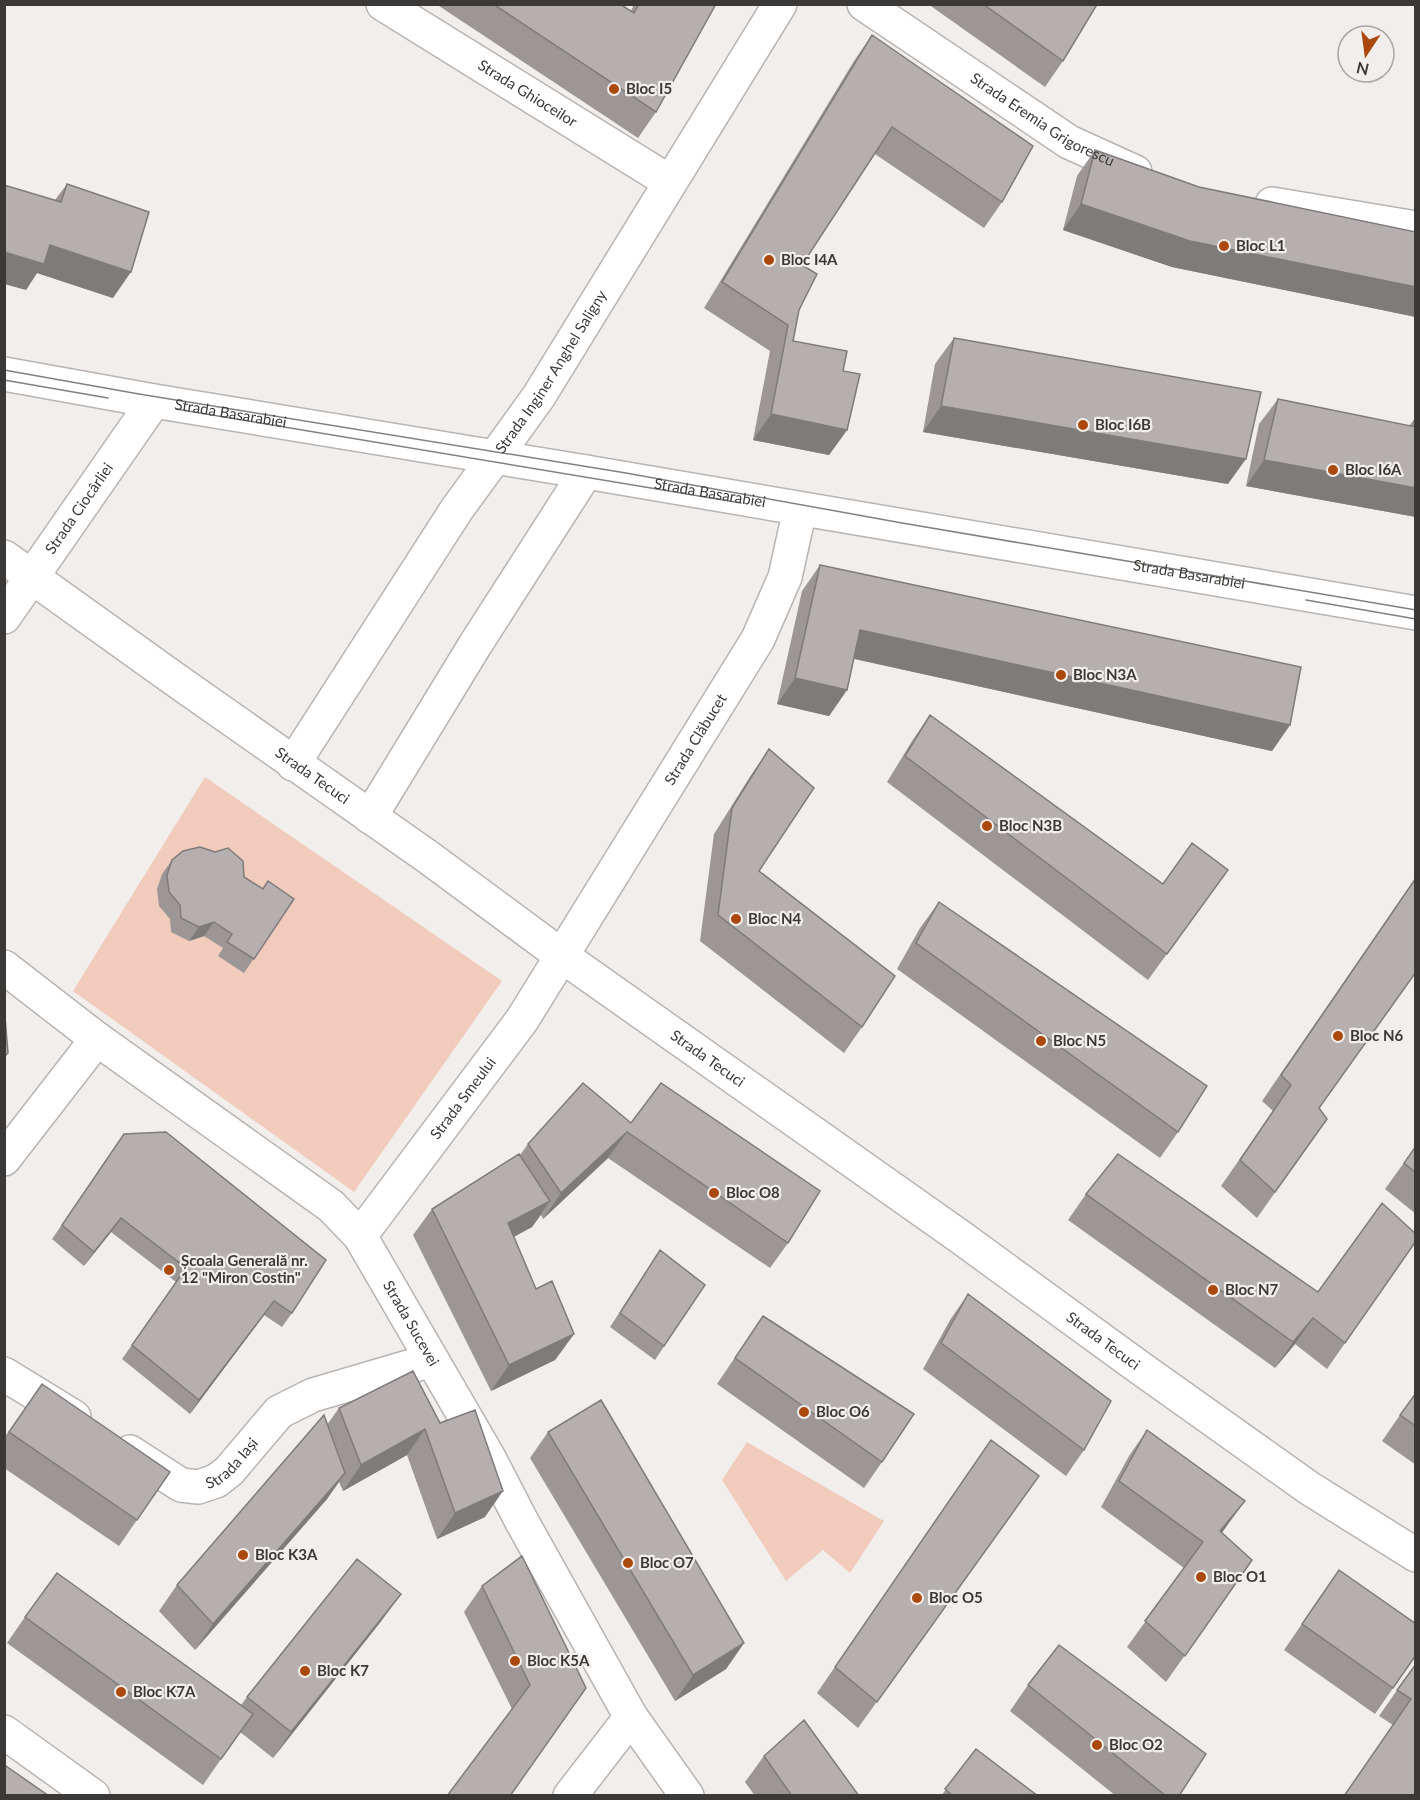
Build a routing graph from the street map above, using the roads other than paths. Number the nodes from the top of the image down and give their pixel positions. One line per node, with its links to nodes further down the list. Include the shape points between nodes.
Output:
1 (383, 4): 5 (street, Strada Ghioceilor)
2 (780, 4): 5 (street, Strada Inginer Anghel Saligny)
3 (864, 4): 4 (street, Strada Eremia Grigorescu, via 1069,142)
4 (1161, 180)
5 (670, 182): 10 (street, Strada Inginer Anghel Saligny, via 539,396)
6 (1248, 200): 7 (street)
7 (1416, 228)
8 (4, 374): 9 (street, Strada Basarabiei)
9 (154, 401): 10 (street, Strada Basarabiei); 14 (street, Strada Ciocârliei)
10 (495, 457): 11 (street, Strada Basarabiei); 17 (street, Strada Inginer Anghel Saligny, via 426,556)
11 (586, 472): 12 (street, Strada Basarabiei); 18 (street)
12 (800, 509): 15 (street, Strada Basarabiei); 19 (street, Strada Clăbucet, via 785,577 758,639)
13 (4, 557): 14 (street, Strada Tecuci)
14 (34, 577): 16 (street, Strada Ciocârliei); 17 (street, Strada Tecuci)
15 (1416, 613)
16 (4, 617)
17 (293, 764): 18 (street, Strada Tecuci)
18 (370, 817): 19 (street, Strada Tecuci)
19 (562, 956): 23 (street, Strada Smeului, via 522,1020); 26 (street, Strada Tecuci, via 1309,1488)
20 (4, 967): 21 (street, Strada Sucevei)
21 (97, 1040): 22 (street); 23 (street, Strada Sucevei, via 331,1206)
22 (4, 1159)
23 (360, 1236): 24 (street, Strada Sucevei)
24 (432, 1360): 25 (street, Strada Iași, via 313,1395 279,1412 229,1470 216,1481 198,1486 181,1485); 27 (street, Strada Sucevei)
25 (4, 1374)
26 (1416, 1555)
27 (631, 1717): 29 (street, Strada Sucevei); 31 (street)
28 (4, 1732): 30 (street)
29 (682, 1793)
30 (93, 1796)
31 (570, 1796)

